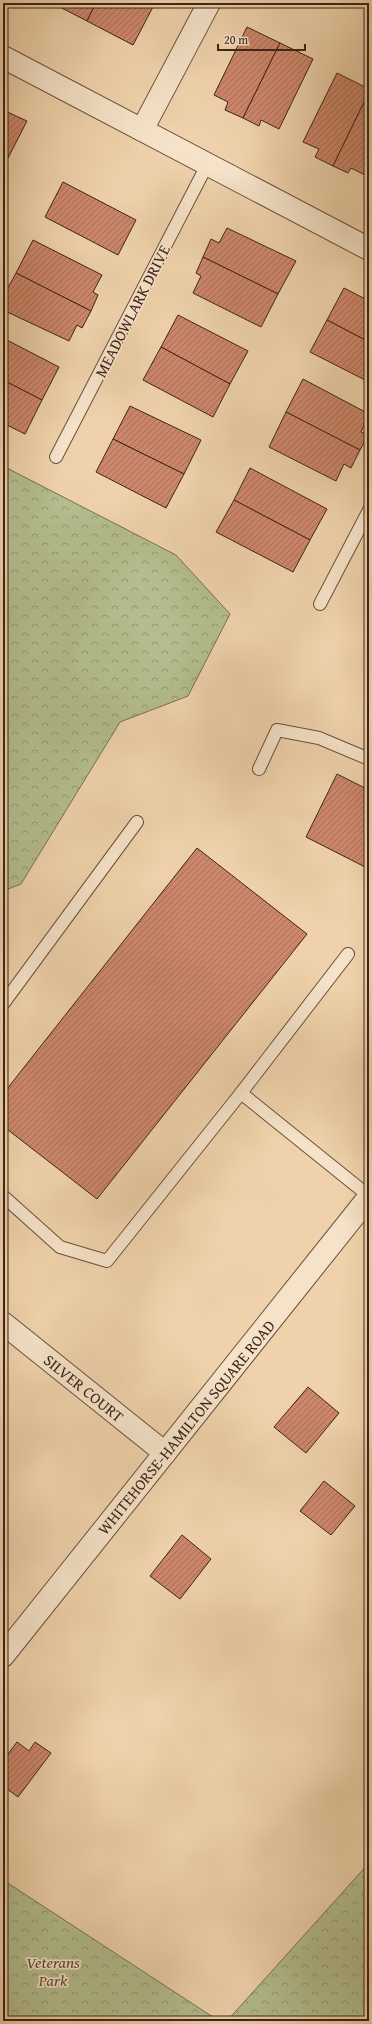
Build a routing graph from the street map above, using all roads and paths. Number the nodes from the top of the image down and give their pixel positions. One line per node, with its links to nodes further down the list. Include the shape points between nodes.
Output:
1 (209, 3): 3 (street)
2 (3, 57): 3 (street)
3 (142, 130): 4 (street)
4 (207, 165): 5 (street); 6 (lane, MEADOWLARK DRIVE)
5 (369, 249)
6 (56, 457)
7 (369, 510): 8 (lane)
8 (320, 604)
9 (369, 759): 10 (lane, via 319,738 277,730)
10 (258, 769)
11 (137, 822): 13 (lane)
12 (348, 954): 14 (lane)
13 (3, 1004)
14 (241, 1093): 15 (lane, via 107,1261 60,1247); 16 (lane)
15 (3, 1196)
16 (369, 1197): 18 (street, WHITEHORSE-HAMILTON SQUARE ROAD)
17 (3, 1323): 18 (street, SILVER COURT)
18 (165, 1453): 19 (street, WHITEHORSE-HAMILTON SQUARE ROAD)
19 (3, 1656)

